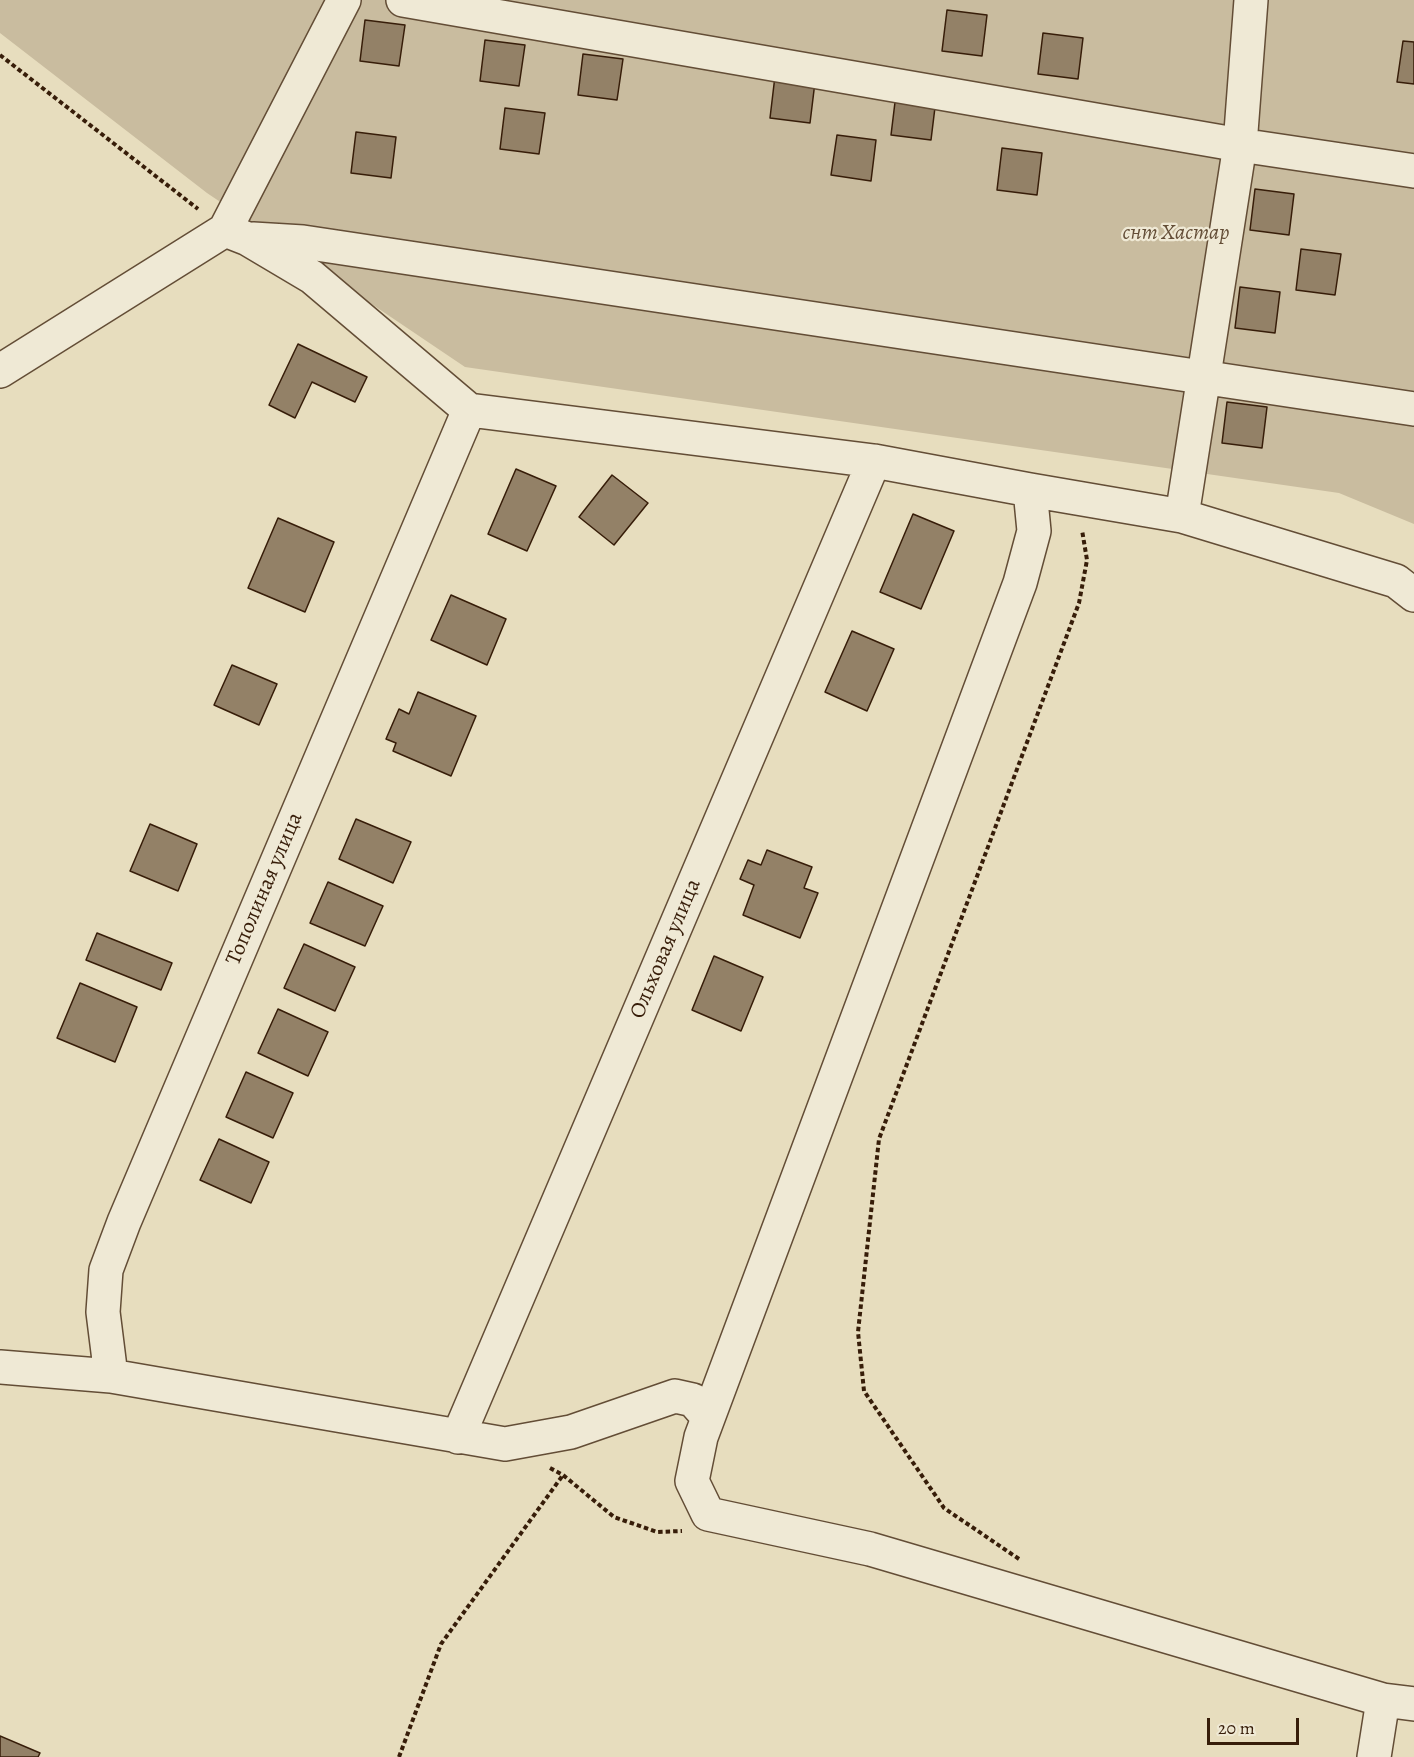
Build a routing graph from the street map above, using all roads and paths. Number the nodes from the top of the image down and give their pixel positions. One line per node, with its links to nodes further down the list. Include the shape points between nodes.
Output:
1 (344, 0): 7 (street)
2 (402, 0): 5 (street)
3 (1251, 0): 5 (street)
4 (0, 55): 7 (path)
5 (1240, 145): 6 (street); 9 (street)
6 (1414, 171)
7 (237, 235): 8 (street); 9 (street); 11 (street, via 312,277)
8 (0, 371)
9 (1202, 378): 10 (street); 14 (street)
10 (1414, 409)
11 (469, 410): 12 (street); 17 (street, Тополиная улица, via 106,1270 103,1312)
12 (874, 461): 13 (street); 19 (street, Ольховая улица)
13 (1045, 493): 14 (street); 18 (street, via 1020,583); 23 (path, via 1082,529 1087,560 1079,603 879,1139 858,1332 864,1391 944,1508)
14 (1182, 516): 15 (street, via 1396,581)
15 (1414, 595)
16 (0, 1366): 17 (street)
17 (111, 1376): 19 (street)
18 (708, 1417): 20 (street, via 693,1400 675,1396 571,1431); 22 (street, via 692,1481)
19 (458, 1437): 20 (street)
20 (505, 1444): 21 (path)
21 (563, 1475): 22 (path, via 614,1517 657,1532 683,1531); 25 (path, via 441,1644)
22 (708, 1514): 24 (street, via 870,1549)
23 (1024, 1563)
24 (1398, 1702): 26 (street)
25 (399, 1757)
26 (1374, 1757)

